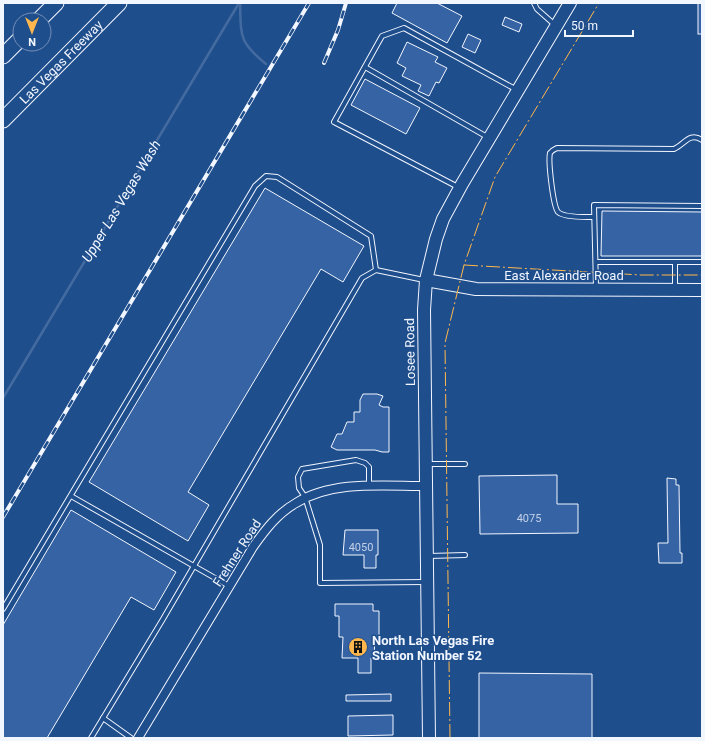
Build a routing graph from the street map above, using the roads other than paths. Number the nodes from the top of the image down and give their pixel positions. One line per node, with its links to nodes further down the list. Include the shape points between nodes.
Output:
1 (56, 3): 5 (highway)
2 (119, 3): 11 (highway, Las Vegas Freeway)
3 (534, 3): 6 (lane)
4 (570, 3): 6 (main road, Losee Road)
5 (47, 12)
6 (556, 26): 10 (main road, Losee Road)
7 (12, 47): 8 (highway)
8 (3, 56)
9 (365, 67): 10 (lane, via 382,36 404,28); 12 (lane); 14 (lane, via 334,122)
10 (518, 91): 12 (main road, Losee Road)
11 (3, 120)
12 (489, 138): 14 (main road, Losee Road)
13 (702, 140): 16 (lane, via 688,138 674,149 553,150 550,154 554,206 559,213 566,216)
14 (460, 188): 21 (main road, Losee Road, via 443,219)
15 (702, 206): 16 (lane, via 594,205)
16 (594, 218): 17 (lane)
17 (596, 262): 18 (lane); 22 (lane)
18 (675, 262): 19 (lane); 23 (lane)
19 (702, 262)
20 (376, 270): 21 (lane); 29 (lane, via 371,236 277,176 266,176 255,186); 33 (lane, via 362,278)
21 (426, 280): 22 (main road, East Alexander Road, via 476,289); 25 (main road, Losee Road)
22 (596, 290): 23 (main road, East Alexander Road)
23 (675, 290): 24 (main road, East Alexander Road)
24 (702, 290)
25 (426, 464): 26 (lane); 28 (main road, Losee Road)
26 (465, 464)
27 (369, 486): 28 (street, Frehner Road); 30 (street, Frehner Road, via 330,489); 30 (lane, via 369,467 356,460 344,461 302,469 298,477 299,488)
28 (426, 486): 32 (main road, Losee Road)
29 (71, 496): 33 (lane); 36 (lane)
30 (305, 498): 34 (lane, via 320,545 320,583); 35 (street, Frehner Road, via 285,511 265,530)
31 (465, 555): 32 (lane)
32 (427, 556): 34 (main road, Losee Road)
33 (193, 567): 35 (lane); 37 (lane)
34 (427, 582): 41 (main road, Losee Road)
35 (229, 586): 40 (street, Frehner Road)
36 (3, 609)
37 (102, 718): 38 (lane); 39 (lane)
38 (91, 738)
39 (131, 738)
40 (138, 738)
41 (430, 738)

